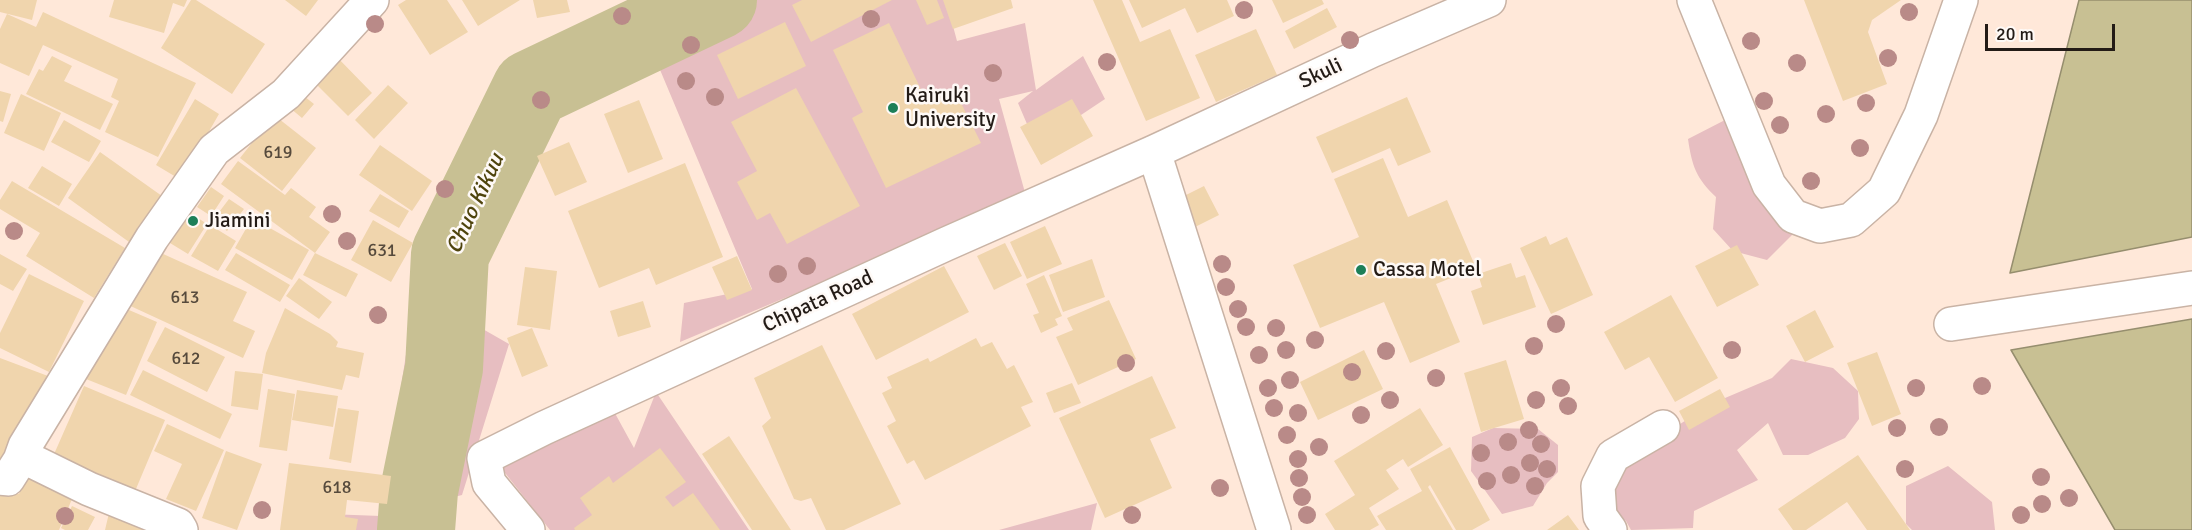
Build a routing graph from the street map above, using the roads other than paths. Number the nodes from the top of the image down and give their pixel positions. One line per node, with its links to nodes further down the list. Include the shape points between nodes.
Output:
1 (372, 0): 9 (street, via 286,94 214,150 152,238)
2 (1489, 0): 5 (street, Skuli)
3 (1694, 0): 4 (street, via 1768,185 1793,216 1820,226 1851,220 1884,190 1921,115)
4 (1961, 0)
5 (1154, 152): 11 (street, Chipata Road, via 945,244 484,458 489,483); 12 (street)
6 (2192, 288): 7 (street)
7 (1951, 324)
8 (1663, 428): 13 (street, via 1613,456 1599,486 1600,516)
9 (10, 469): 10 (street, via 30,460 178,525)
10 (181, 530)
11 (528, 530)
12 (1274, 530)
13 (1610, 530)

